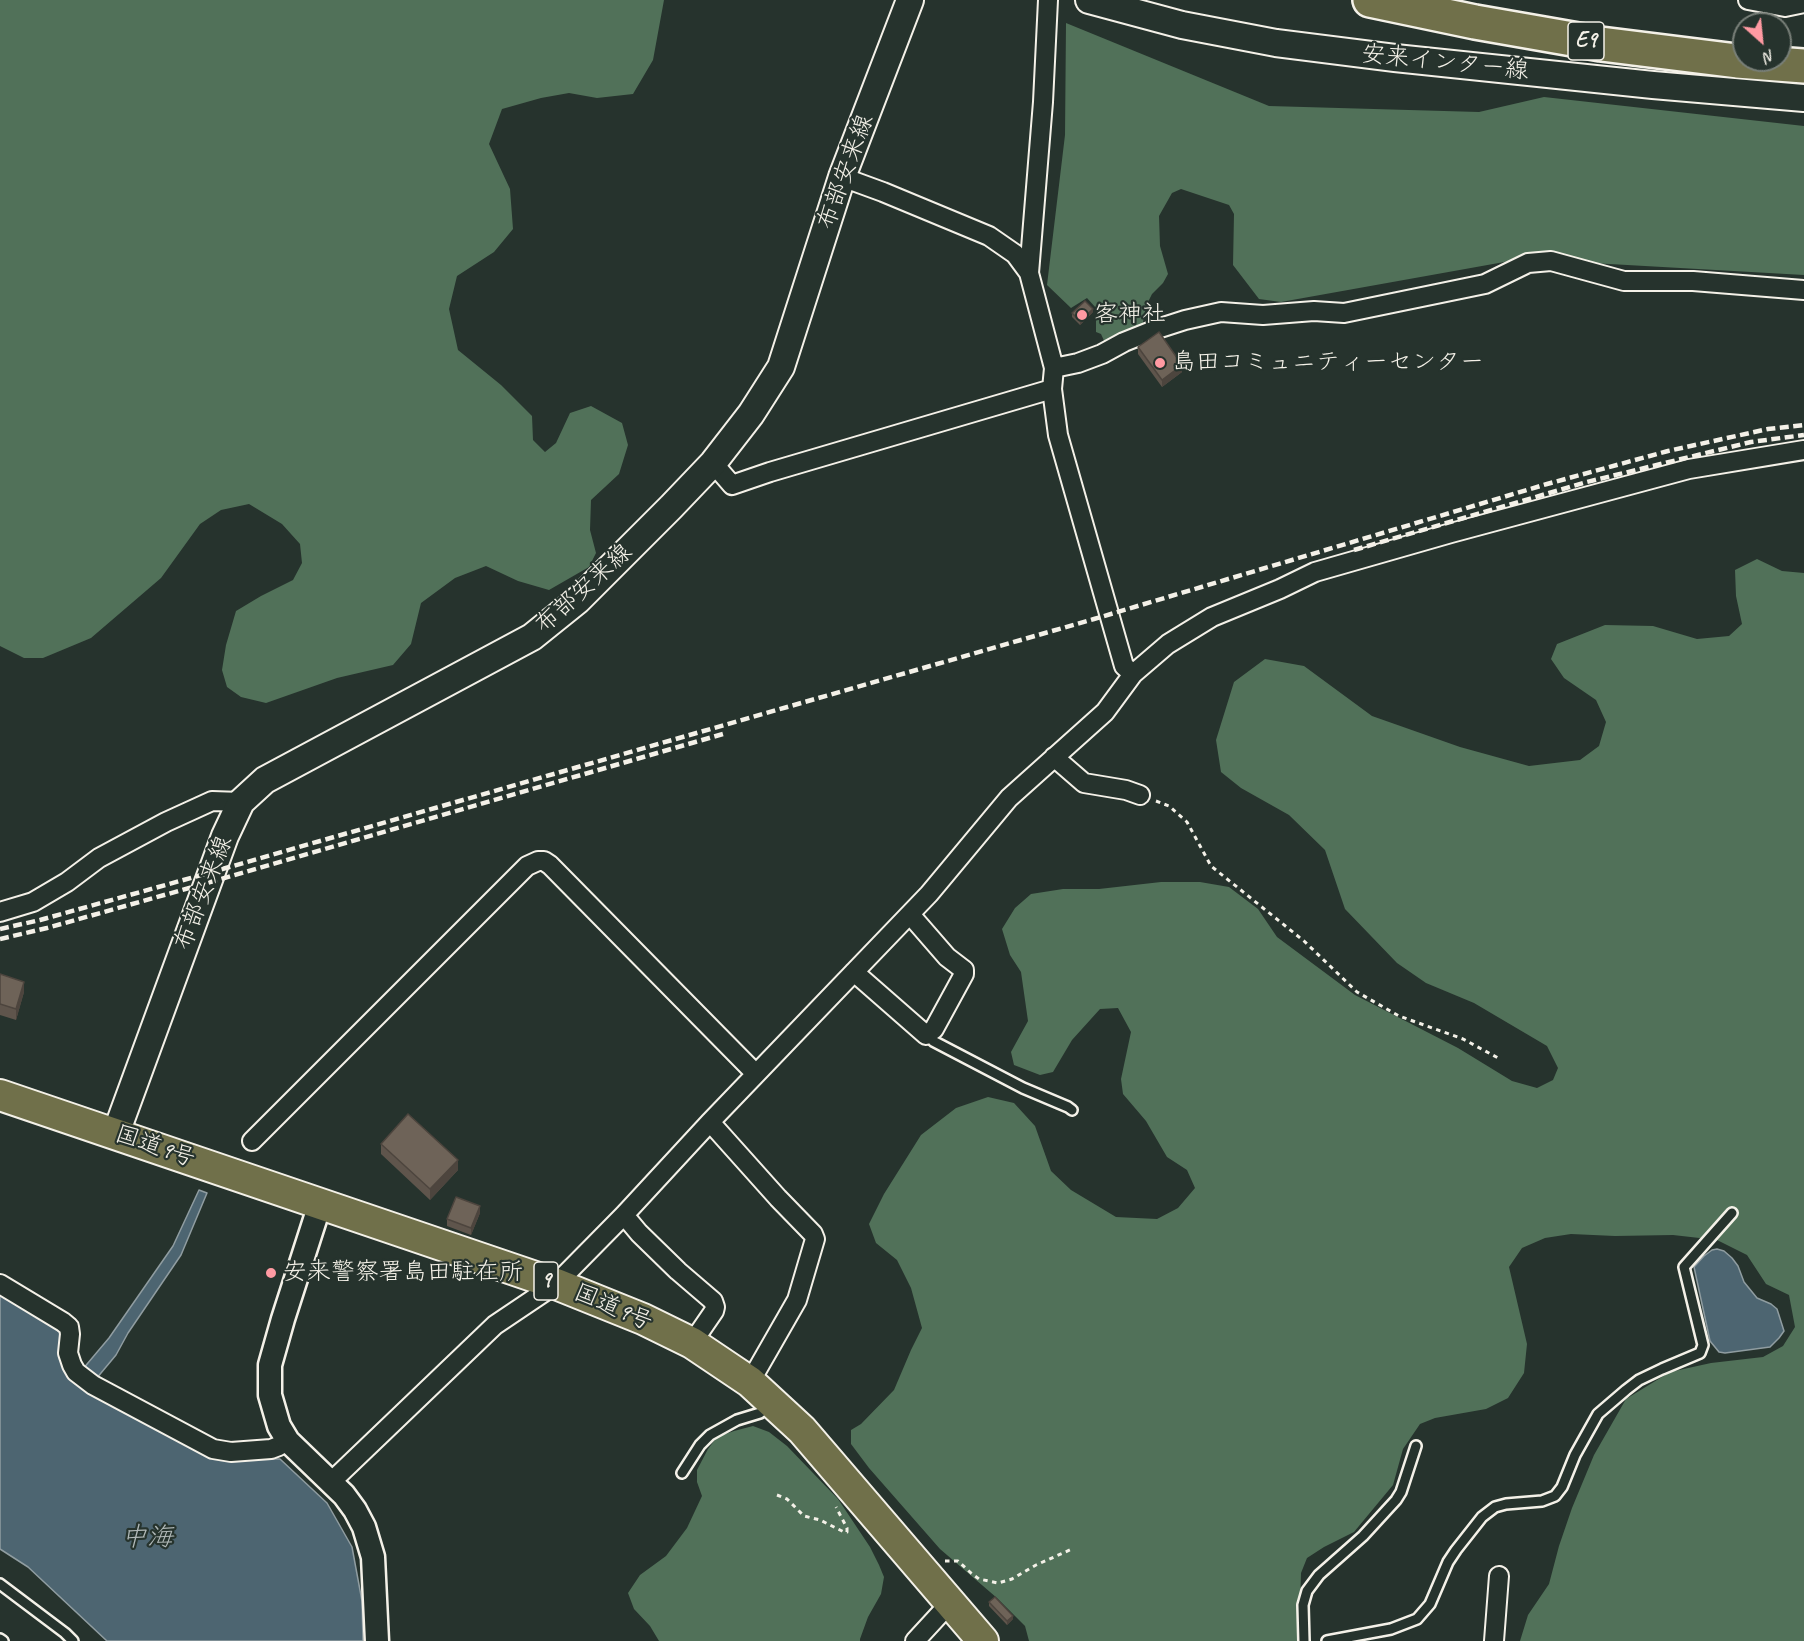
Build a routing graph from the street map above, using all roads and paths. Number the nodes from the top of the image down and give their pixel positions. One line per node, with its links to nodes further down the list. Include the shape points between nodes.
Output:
1 (910, 0): 9 (main road, 布部安来線)
2 (1048, 0): 10 (street)
3 (1089, 0): 8 (main road, 安来インター線, via 1276,43)
4 (1370, 0): 7 (highway, E9, via 1601,44)
5 (1748, 0): 6 (street, via 1785,7)
6 (1804, 3)
7 (1804, 66)
8 (1804, 98)
9 (842, 177): 10 (street, via 989,236 1015,254); 15 (main road, 布部安来線, via 781,367)
10 (1029, 273): 12 (street)
11 (1804, 290): 12 (street, via 1716,282 1624,281 1551,261 1528,263 1485,284 1344,313 1221,312 1154,330 1102,354)
12 (1054, 368): 13 (street)
13 (1052, 389): 15 (street, via 770,471 732,486); 16 (street, via 1058,435 1096,573 1124,666)
14 (1804, 450): 16 (street, via 1689,469 1315,573 1212,617 1168,644)
15 (713, 463): 19 (main road, 布部安来線, via 578,600 532,637 265,780)
16 (1133, 674): 17 (street, via 1105,712)
17 (1054, 757): 18 (street, via 1084,783); 22 (street, via 1009,798 929,894)
18 (1140, 795): 24 (path, via 1169,806 1183,818 1211,866 1304,941 1357,992 1399,1016 1463,1039)
19 (241, 802): 20 (street, via 212,801 99,858 33,902); 29 (main road, 布部安来線)
20 (0, 912)
21 (914, 919): 23 (street, via 947,957 964,970)
22 (854, 972): 23 (street); 25 (street)
23 (929, 1038): 27 (lane)
24 (1500, 1059)
25 (756, 1074): 28 (street); 30 (street, via 550,865 538,861 527,866)
26 (0, 1095): 29 (highway, 国道9号 / 9)
27 (1072, 1110)
28 (710, 1122): 33 (street); 37 (street, via 815,1237 797,1300)
29 (116, 1133): 31 (highway, 国道9号 / 9)
30 (252, 1141)
31 (320, 1204): 35 (highway, 国道9号 / 9); 39 (street, via 270,1365 270,1395)
32 (1732, 1213): 55 (lane, via 1684,1267 1703,1345 1700,1353 1640,1380 1598,1414 1555,1496 1495,1507 1482,1517 1448,1562 1431,1605 1416,1620 1391,1629)
33 (624, 1215): 35 (street); 36 (street, via 714,1304 714,1311)
34 (0, 1284): 39 (street, via 69,1327 72,1365 93,1385 213,1449 271,1449)
35 (555, 1284): 36 (highway, 国道9号 / 9); 42 (street, via 495,1324)
36 (692, 1343): 37 (highway, 国道9号 / 9)
37 (750, 1382): 38 (highway, 国道9号 / 9)
38 (772, 1401): 41 (lane, via 760,1413 710,1435); 46 (highway, 国道9号 / 9, via 802,1430)
39 (288, 1441): 42 (street)
40 (1416, 1446): 54 (lane, via 1396,1500 1307,1590 1303,1605)
41 (682, 1473)
42 (331, 1482): 51 (street, via 355,1510 373,1557)
43 (777, 1495): 44 (path, via 804,1516 847,1532)
44 (832, 1499)
45 (1072, 1549): 46 (path, via 999,1583 979,1579 958,1561 936,1563)
46 (924, 1572): 49 (highway, 国道9号 / 9)
47 (1499, 1576): 56 (street)
48 (0, 1584): 50 (lane)
49 (950, 1603): 52 (street); 53 (highway, 国道9号 / 9)
50 (73, 1641)
51 (377, 1641)
52 (915, 1641)
53 (983, 1641)
54 (1304, 1641)
55 (1327, 1641)
56 (1494, 1641)

